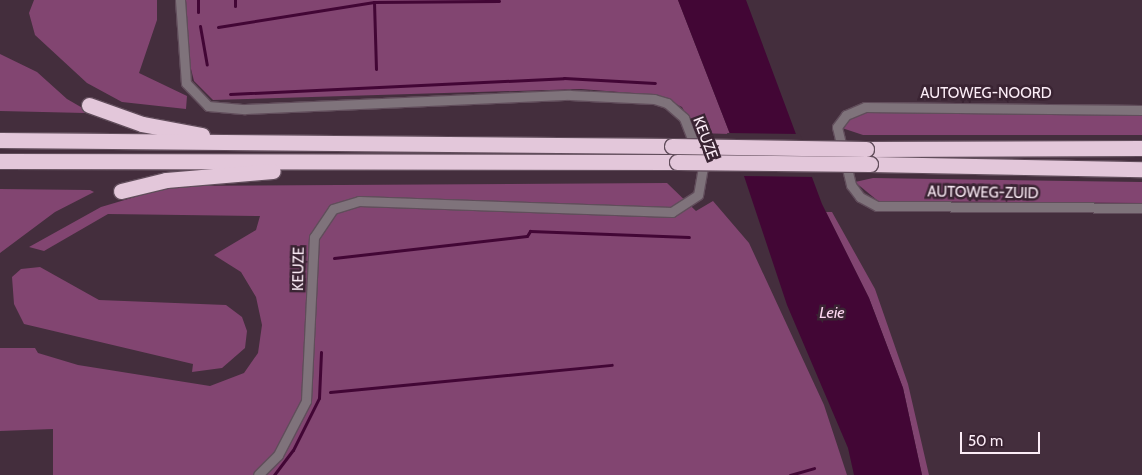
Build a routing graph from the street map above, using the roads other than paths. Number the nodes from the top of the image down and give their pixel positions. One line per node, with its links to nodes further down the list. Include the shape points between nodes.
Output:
1 (180, 0): 13 (street, KEUZE, via 186,83 208,106 245,109 570,95 654,99 667,103 684,118 702,167 698,195 672,212 359,201 333,209 314,237 306,401 278,455)
2 (89, 105): 6 (highway, via 142,124)
3 (1142, 110): 4 (street, AUTOWEG-NOORD, via 865,107 846,115)
4 (837, 127): 12 (street, AUTOWEG-ZUID, via 844,168 860,197 877,206)
5 (0, 140): 6 (highway)
6 (222, 142): 7 (highway, bridge)
7 (1142, 148)
8 (0, 161): 9 (highway)
9 (379, 162): 10 (highway, bridge, via 677,162); 11 (highway, via 166,180)
10 (1142, 169)
11 (121, 191)
12 (1142, 208)
13 (258, 475)

